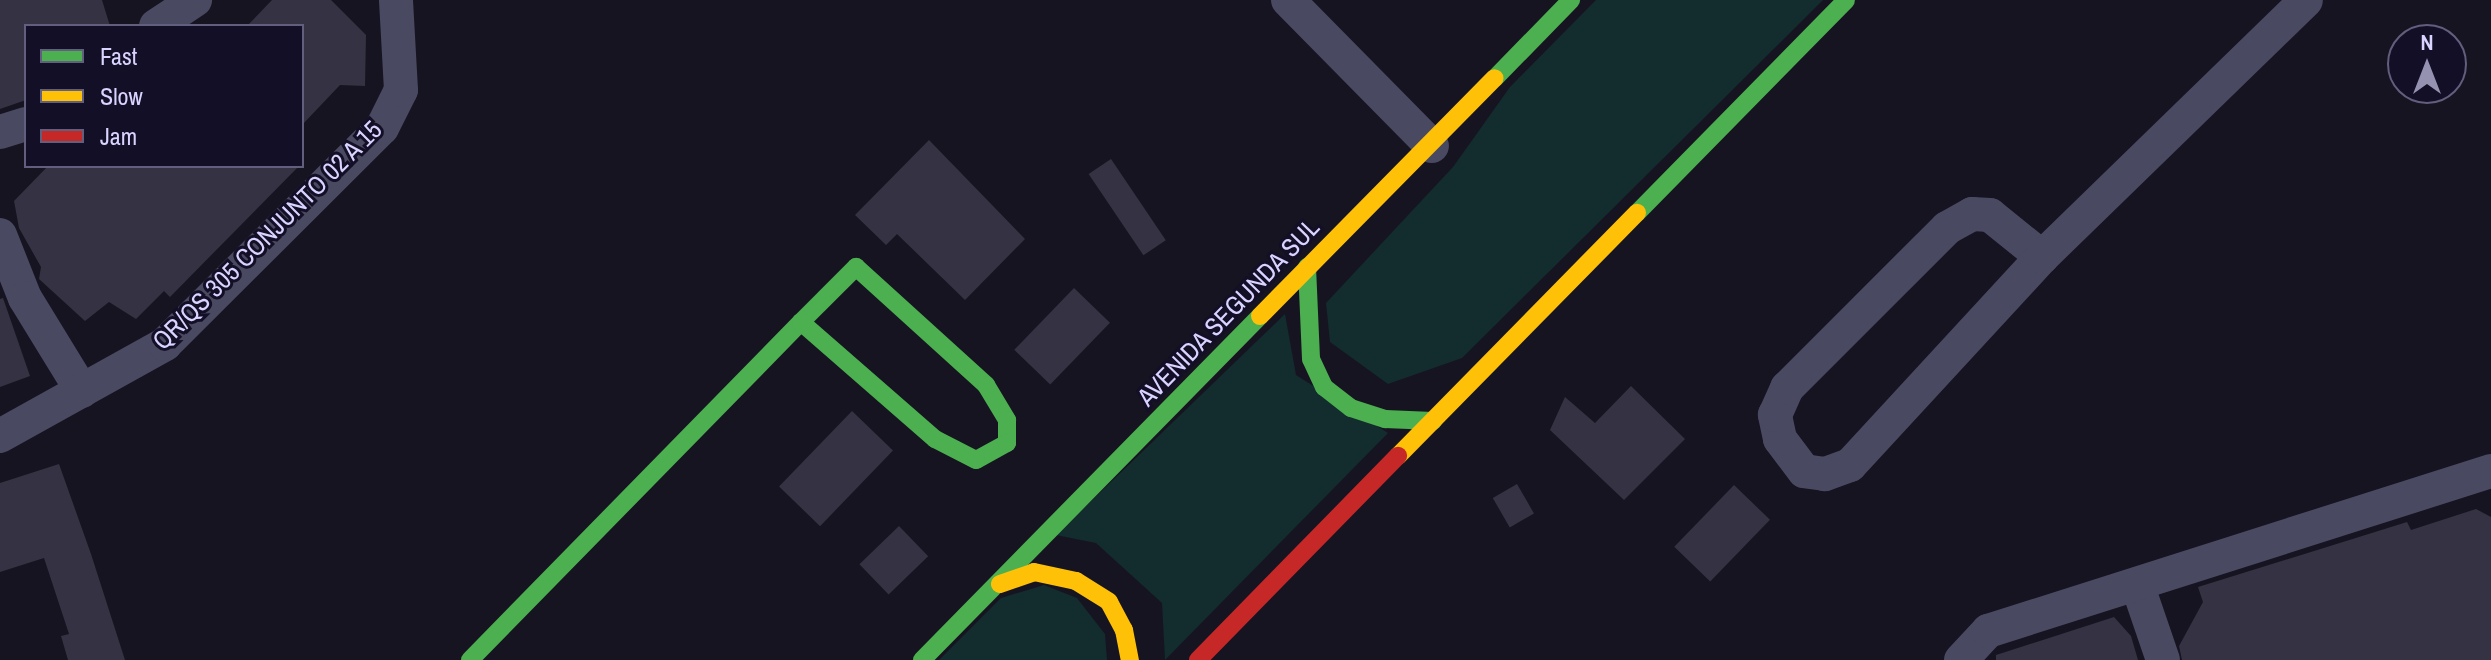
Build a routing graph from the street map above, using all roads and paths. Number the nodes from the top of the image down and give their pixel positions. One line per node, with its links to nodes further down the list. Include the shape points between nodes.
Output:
1 (139, 0): 8 (street)
2 (195, 0): 9 (street)
3 (396, 0): 17 (street, QR/QS 305 CONJUNTO 02 A 15, via 401,90 382,128 165,344)
4 (1288, 0): 12 (street)
5 (1571, 0): 12 (main road, AVENIDA SEGUNDA SUL)
6 (1846, 0): 18 (main road)
7 (2306, 0): 14 (street)
8 (152, 24)
9 (156, 24)
10 (24, 125): 11 (street)
11 (0, 132)
12 (1432, 146): 15 (main road, AVENIDA SEGUNDA SUL)
13 (0, 235): 17 (street, via 25,298)
14 (2042, 257): 14 (street, via 1850,465 1825,474 1804,471 1777,427 1775,415 1787,388 1947,228 1972,214 1990,215)
15 (1307, 267): 18 (main road, via 1311,359 1324,387 1362,412 1385,419); 21 (main road, AVENIDA SEGUNDA SUL)
16 (801, 322): 16 (main road, via 856,267 986,385 1007,420 1007,443 976,460 935,439); 23 (main road)
17 (82, 391): 19 (street, QR/QS 305 CONJUNTO 02 A 15)
18 (1433, 421): 26 (main road)
19 (0, 436)
20 (2491, 471): 22 (street)
21 (1000, 584): 24 (main road, AVENIDA SEGUNDA SUL); 25 (main road, via 1034,572 1076,581 1109,602 1124,630)
22 (2137, 584): 27 (street, via 1988,631); 28 (street)
23 (470, 660)
24 (922, 660)
25 (1130, 660)
26 (1198, 660)
27 (1961, 660)
28 (2163, 660)

